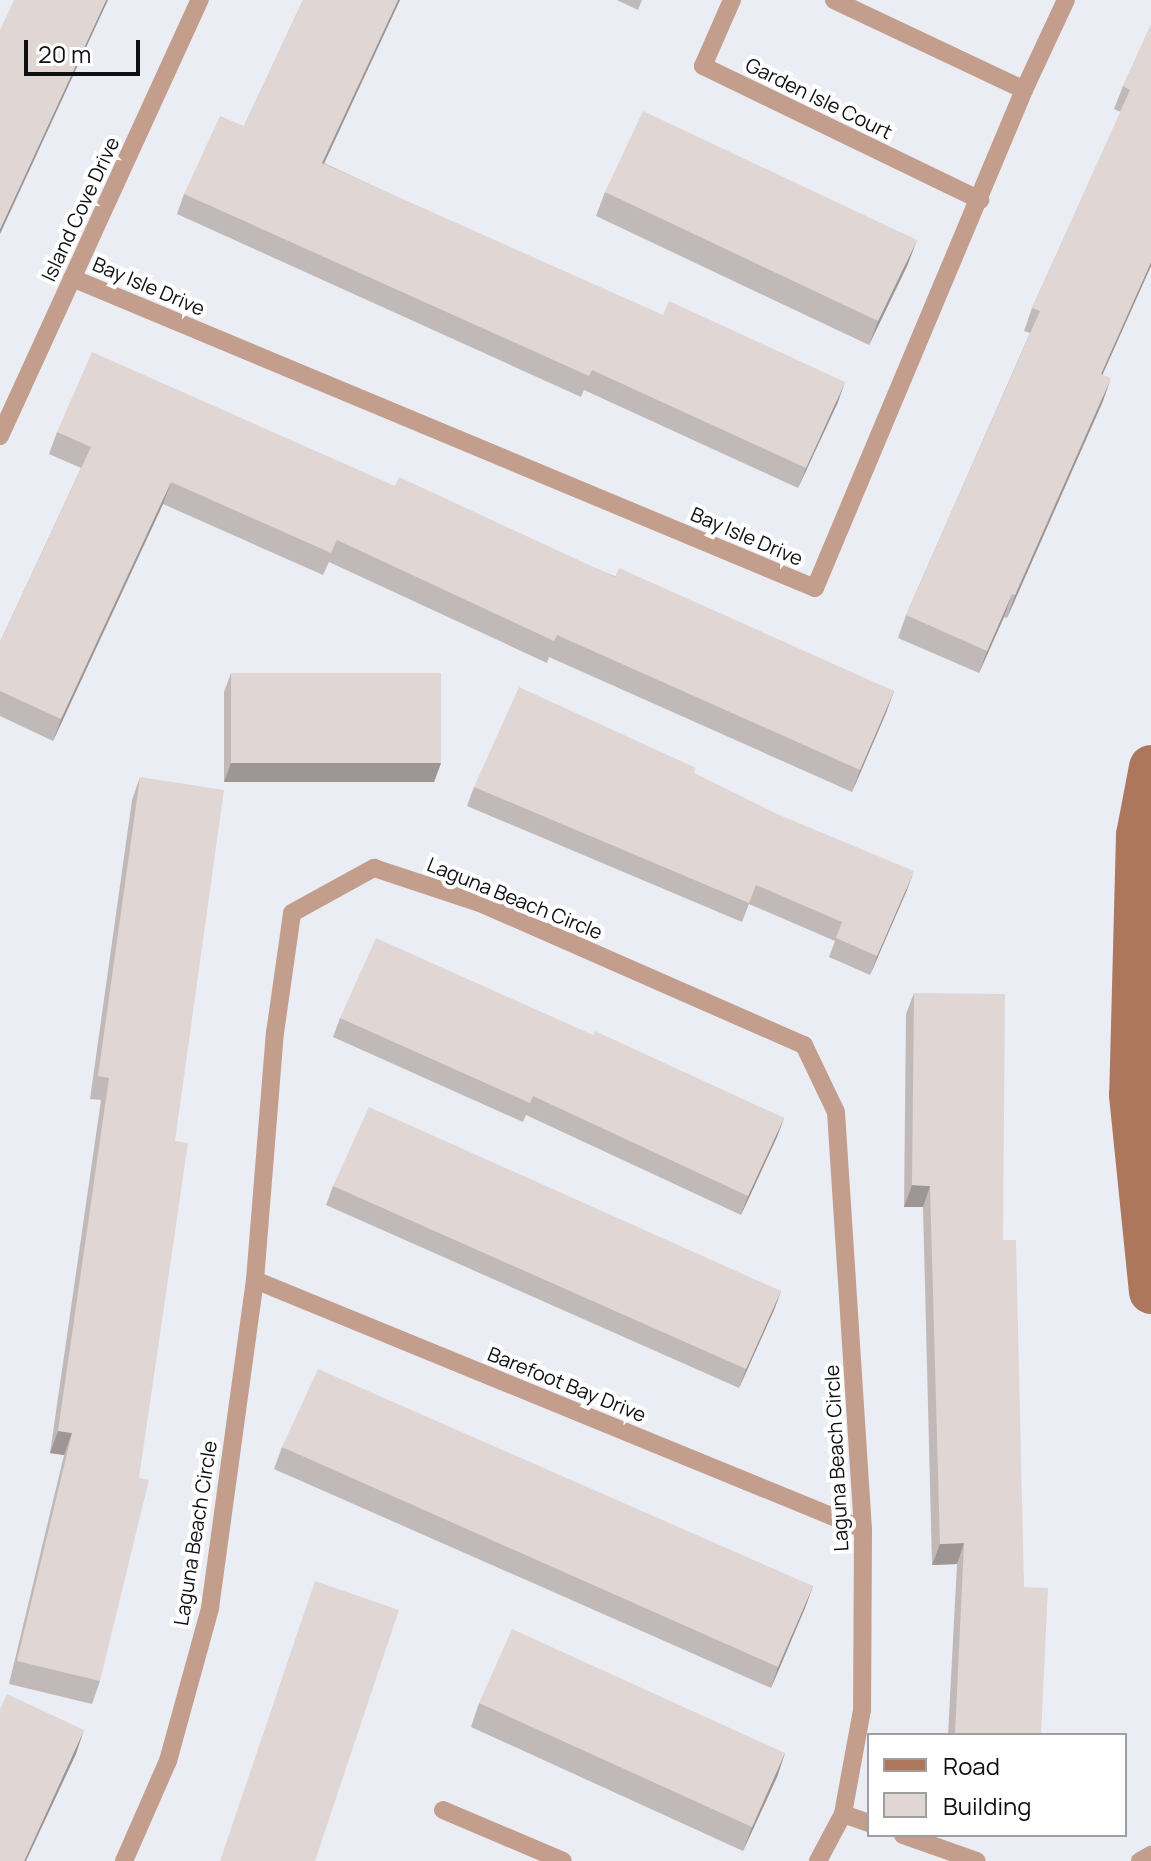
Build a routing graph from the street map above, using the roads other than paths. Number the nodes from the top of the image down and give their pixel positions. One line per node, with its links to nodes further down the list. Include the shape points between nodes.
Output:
1 (200, 0): 7 (lane, Island Cove Drive)
2 (732, 0): 6 (lane, Garden Isle Court, via 703,66)
3 (834, 0): 5 (lane)
4 (1066, 0): 5 (lane, Bay Isle Drive)
5 (1024, 90): 6 (lane, Bay Isle Drive)
6 (980, 200): 7 (lane, Bay Isle Drive, via 815,588)
7 (72, 278): 8 (lane, Island Cove Drive)
8 (0, 436)
9 (1151, 767): 11 (main road, via 1138,835 1131,1095)
10 (255, 1280): 12 (lane, Barefoot Bay Drive); 12 (lane, Laguna Beach Circle, via 275,1033 292,913 374,868 480,903 804,1045 836,1112); 18 (lane, Laguna Beach Circle, via 210,1608 168,1761)
11 (1151, 1292)
12 (863, 1529): 14 (lane, Laguna Beach Circle, via 862,1710)
13 (443, 1810): 19 (lane)
14 (843, 1814): 15 (lane); 20 (lane, Laguna Beach Circle)
15 (867, 1822)
16 (909, 1837): 21 (lane)
17 (1151, 1855): 22 (lane)
18 (124, 1861)
19 (563, 1861)
20 (818, 1861)
21 (977, 1861)
22 (1140, 1861)

